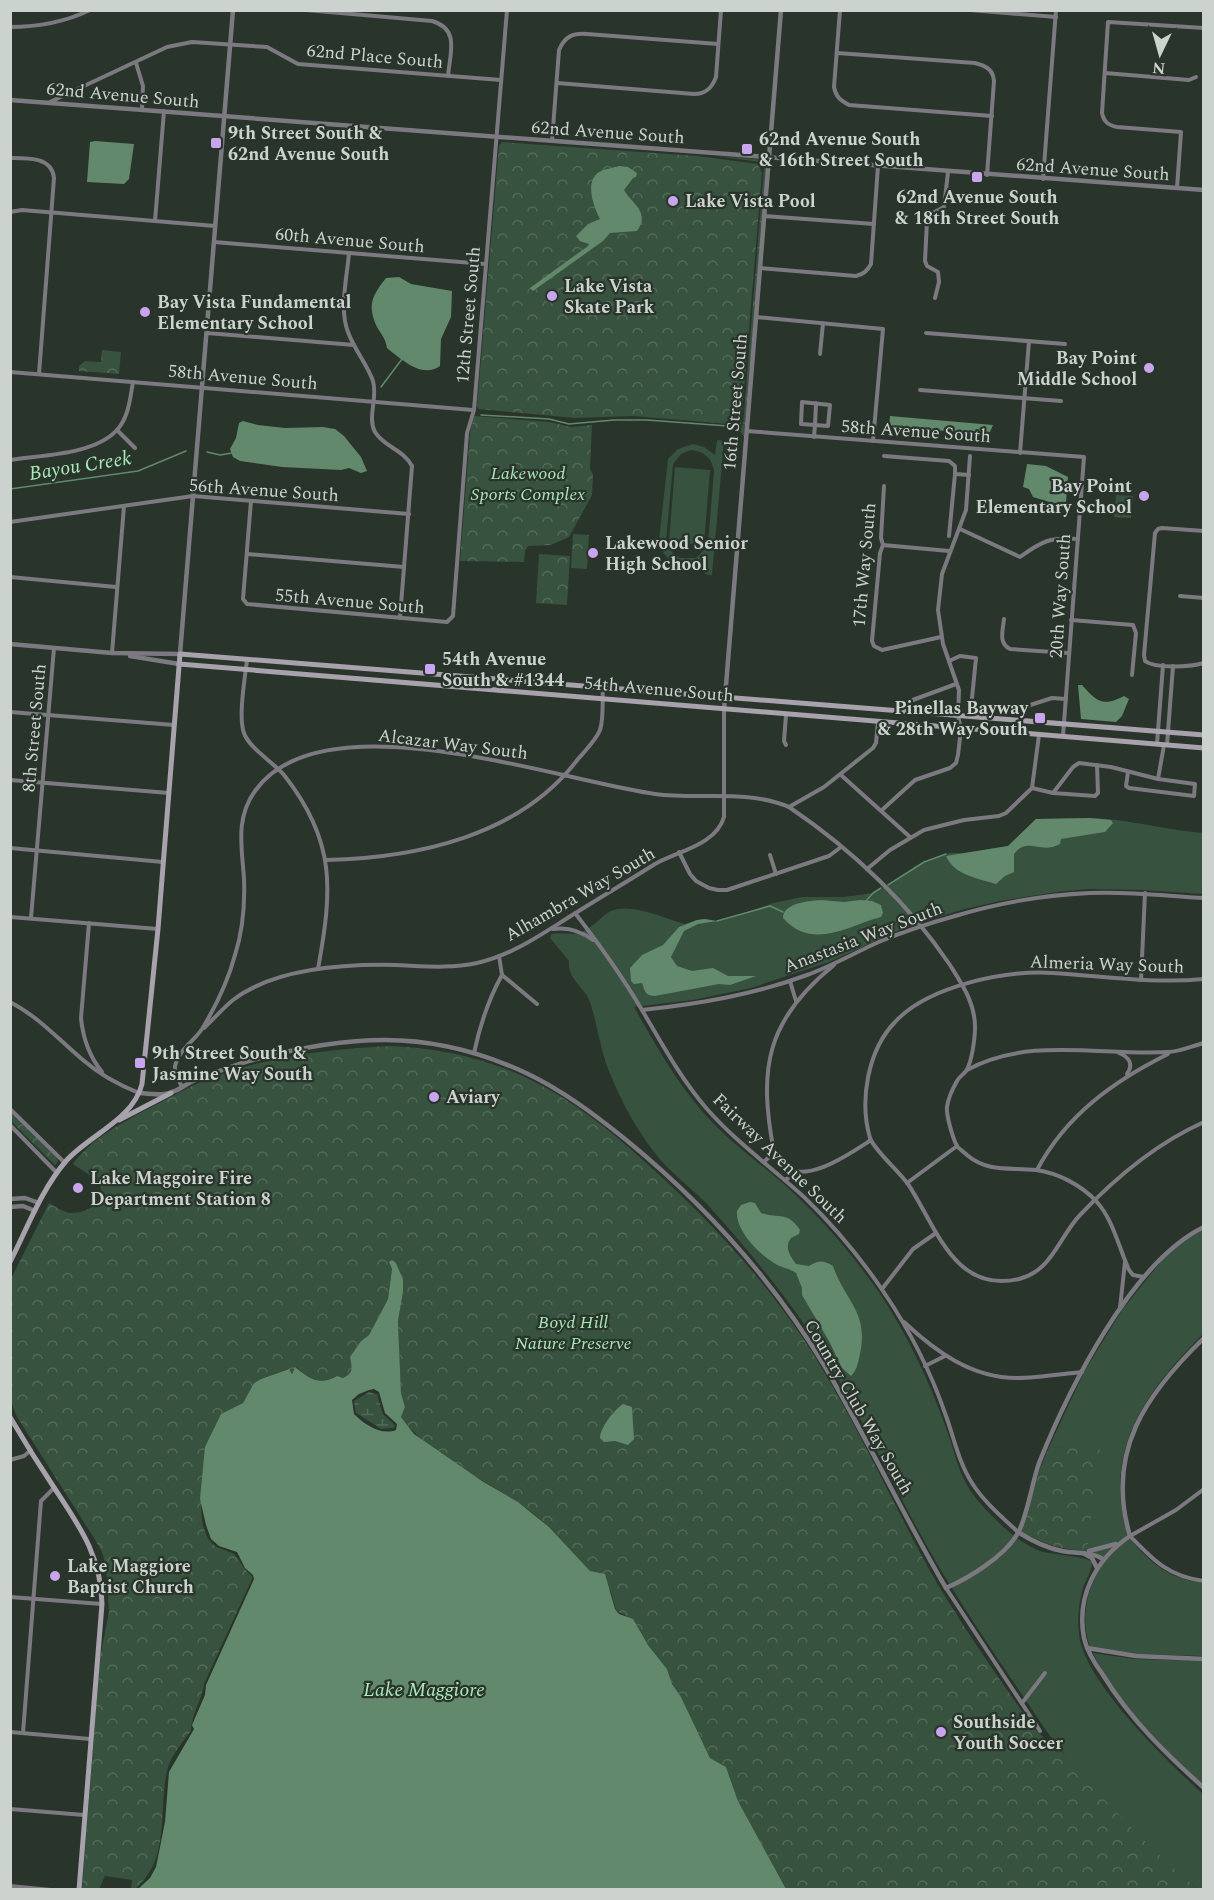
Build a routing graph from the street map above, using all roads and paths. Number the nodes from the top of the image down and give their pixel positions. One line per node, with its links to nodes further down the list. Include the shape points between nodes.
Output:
1 (90, 10): 11 (street, via 43,25)
2 (233, 10): 14 (street)
3 (306, 10): 18 (street, via 441,24 450,34)
4 (507, 10): 20 (street, 12th Street South)
5 (722, 10): 13 (street)
6 (781, 10): 31 (street, 16th Street South)
7 (840, 10): 15 (street)
8 (970, 10): 10 (street)
9 (1056, 10): 10 (street)
10 (1056, 17): 35 (street)
11 (10, 27)
12 (1203, 28): 17 (street, via 1108,22)
13 (718, 44): 21 (street, via 571,35 560,50); 21 (street, via 716,77 707,92)
14 (230, 45): 16 (street, 62nd Place South, via 183,42); 18 (street, 62nd Place South, via 267,47 297,64); 26 (street)
15 (837, 53): 27 (street, via 985,66 994,75); 27 (street, via 835,94 849,105)
16 (136, 63): 23 (street, 62nd Place South); 24 (street, via 143,86)
17 (1105, 73): 19 (street, via 1189,80); 36 (street, via 1102,113 1109,125 1181,132)
18 (448, 76): 20 (street, 62nd Place South)
19 (1196, 76)
20 (501, 80): 28 (street, 12th Street South)
21 (557, 84): 29 (street)
22 (10, 100): 23 (street, 62nd Avenue South)
23 (49, 102): 24 (street, 62nd Avenue South)
24 (142, 110): 25 (street, 62nd Avenue South)
25 (164, 111): 26 (street, 62nd Avenue South); 41 (street)
26 (223, 116): 28 (street, 62nd Avenue South); 43 (street)
27 (992, 116): 34 (street)
28 (496, 137): 29 (street, 62nd Avenue South); 46 (street, 12th Street South)
29 (552, 141): 31 (street, 62nd Avenue South)
30 (10, 158): 39 (street, via 49,164 54,171)
31 (769, 158): 32 (street, 62nd Avenue South); 40 (street, 16th Street South)
32 (878, 166): 33 (street, 62nd Avenue South); 42 (street)
33 (948, 172): 34 (street, 62nd Avenue South); 48 (street, via 944,207 927,220 925,261 938,272)
34 (987, 174): 35 (street, 62nd Avenue South)
35 (1043, 179): 36 (street, 62nd Avenue South)
36 (1177, 188): 37 (street, 62nd Avenue South)
37 (1203, 190)
38 (10, 212): 39 (street)
39 (52, 213): 41 (street); 58 (street)
40 (764, 216): 42 (street); 47 (street, 16th Street South)
41 (155, 221): 43 (street)
42 (874, 224): 47 (street, via 871,264 863,274)
43 (215, 226): 44 (street)
44 (214, 242): 45 (street, 60th Avenue South); 51 (street)
45 (349, 253): 46 (street, 60th Avenue South); 55 (street, via 344,313)
46 (485, 264): 67 (street, 12th Street South)
47 (759, 268): 49 (street, 16th Street South)
48 (935, 298)
49 (756, 318): 50 (street); 70 (street, 16th Street South)
50 (823, 323): 56 (street); 72 (street, via 883,329)
51 (207, 333): 55 (street); 61 (street)
52 (926, 333): 53 (street)
53 (1029, 341): 54 (street); 63 (street)
54 (1065, 344)
55 (354, 345): 65 (street, via 373,381)
56 (820, 354)
57 (11, 373): 58 (street, 58th Avenue South); 59 (street)
58 (39, 374): 60 (street, 58th Avenue South)
59 (10, 380)
60 (133, 382): 61 (street, 58th Avenue South); 69 (street, via 129,405)
61 (202, 387): 65 (street, 58th Avenue South); 82 (street)
62 (920, 390): 63 (street)
63 (1024, 398): 64 (street); 74 (street)
64 (1061, 401)
65 (374, 402): 67 (street, 58th Avenue South); 85 (street, via 374,430 408,457 412,466)
66 (816, 403): 68 (street); 68 (street, via 802,402 801,424); 68 (street, via 830,405 828,426)
67 (474, 410): 101 (street, 12th Street South, via 467,433)
68 (814, 425): 71 (street)
69 (117, 430): 73 (street); 78 (street, via 81,450)
70 (747, 432): 71 (street, 58th Avenue South); 122 (street, 16th Street South)
71 (814, 437): 72 (street, 58th Avenue South)
72 (873, 441): 74 (street, 58th Avenue South)
73 (135, 448)
74 (1020, 453): 77 (street, 58th Avenue South)
75 (884, 456): 79 (street, via 949,461 955,466)
76 (970, 456): 80 (street)
77 (1084, 458): 90 (street, 20th Way South)
78 (10, 459)
79 (955, 474): 80 (street); 89 (street)
80 (969, 475): 87 (street)
81 (884, 486): 91 (street, 17th Way South)
82 (193, 496): 83 (street, 56th Avenue South); 84 (street, 56th Avenue South); 108 (street)
83 (251, 501): 85 (street, 56th Avenue South); 93 (street)
84 (124, 506): 86 (street, 56th Avenue South); 96 (street)
85 (409, 514): 94 (street)
86 (10, 522)
87 (960, 529): 90 (street, via 1020,557 1056,538); 92 (street)
88 (1203, 533): 113 (street, via 1158,529 1155,533 1144,655 1148,664)
89 (949, 536)
90 (1078, 539): 102 (street, 20th Way South)
91 (883, 545): 92 (street); 103 (street, 17th Way South, via 879,553 874,646 882,650)
92 (949, 551): 103 (street, via 938,610)
93 (247, 554): 94 (street); 99 (street, 55th Avenue South, via 243,599 247,604)
94 (405, 567): 99 (street)
95 (10, 577): 96 (street)
96 (117, 587): 106 (street)
97 (1180, 596): 98 (street)
98 (1203, 598)
99 (400, 618): 101 (street, 55th Avenue South)
100 (1004, 619): 107 (street, via 1002,639 1006,647)
101 (451, 620)
102 (1071, 620): 107 (street, 20th Way South); 116 (street, via 1133,626 1136,633)
103 (941, 637): 110 (street)
104 (10, 644): 105 (street, 54th Avenue South)
105 (54, 648): 106 (street, 54th Avenue South); 129 (street, 8th Street South)
106 (112, 653): 108 (street, 54th Avenue South); 112 (street, 54th Avenue South)
107 (1068, 653): 123 (street, 20th Way South)
108 (180, 654): 109 (main road, 54th Avenue South); 112 (main road)
109 (247, 660): 115 (street); 117 (main road, 54th Avenue South)
110 (950, 661): 118 (street); 125 (street, via 960,656 976,658)
111 (1203, 663): 114 (street)
112 (179, 664): 115 (main road, 54th Avenue South); 134 (main road)
113 (1163, 665): 114 (street); 136 (street)
114 (1173, 666): 137 (street)
115 (246, 669): 119 (main road, 54th Avenue South); 145 (street, via 244,734)
116 (1132, 675)
117 (449, 676): 119 (street); 120 (main road, 54th Avenue South)
118 (956, 684): 124 (street); 131 (street)
119 (448, 687): 121 (main road, 54th Avenue South)
120 (603, 688): 121 (street); 122 (main road, 54th Avenue South)
121 (602, 699): 126 (main road, 54th Avenue South); 147 (street, via 599,732)
122 (725, 699): 126 (street, 16th Street South); 131 (main road, 54th Avenue South)
123 (1066, 699): 127 (street, via 1052,698); 133 (street, 20th Way South)
124 (910, 701)
125 (971, 708)
126 (724, 710): 130 (main road, 54th Avenue South); 155 (street, 16th Street South)
127 (1012, 711)
128 (10, 712): 129 (street)
129 (48, 715): 134 (street); 151 (street, 8th Street South)
130 (786, 715): 132 (main road, 54th Avenue South); 142 (street)
131 (958, 716): 133 (main road, 54th Avenue South); 135 (street)
132 (878, 722): 135 (main road, 54th Avenue South); 148 (street, via 873,748)
133 (1065, 724): 136 (main road, 54th Avenue South); 140 (street, 20th Way South)
134 (174, 725): 153 (main road)
135 (961, 729): 138 (main road, 54th Avenue South); 157 (street, via 956,763 915,780)
136 (1158, 731): 137 (main road, 54th Avenue South); 141 (street)
137 (1168, 732): 139 (main road, 54th Avenue South); 141 (street)
138 (1039, 735): 140 (main road, 54th Avenue South); 152 (street)
139 (1203, 735)
140 (1063, 737): 141 (main road, 54th Avenue South)
141 (1163, 744): 143 (main road, 54th Avenue South); 149 (street)
142 (786, 745)
143 (1203, 748)
144 (1097, 765): 146 (street); 154 (street, via 1079,763); 154 (street, via 1095,796)
145 (278, 768): 147 (street, Alcazar Way South, via 331,749 385,747 479,758); 164 (street, via 303,801); 190 (street, Alcazar Way South, via 255,790 244,814 240,839 244,887 240,936 227,981)
146 (1128, 772): 149 (street); 149 (street, via 1129,788 1194,796 1195,784)
147 (566, 775): 155 (street, Alcazar Way South, via 655,794); 164 (street, via 512,816 468,836 388,856)
148 (841, 775): 156 (street); 157 (street)
149 (1158, 779)
150 (10, 780): 151 (street)
151 (42, 783): 153 (street); 161 (street, 8th Street South)
152 (1032, 788): 154 (street); 158 (street, via 999,816 941,825)
153 (169, 793): 165 (main road)
154 (1053, 793)
155 (725, 797): 156 (street, via 761,798); 162 (street, Alhambra Way South, via 724,817 717,831)
156 (789, 807): 159 (street)
157 (882, 810): 158 (street)
158 (910, 837): 166 (street)
159 (840, 847): 166 (street); 167 (street, via 829,856)
160 (10, 848): 161 (street)
161 (37, 850): 165 (street); 172 (street, 8th Street South)
162 (679, 852): 167 (street, via 690,874 709,888 727,890); 170 (street, Alhambra Way South)
163 (770, 855): 167 (street)
164 (326, 860): 180 (street, via 328,904)
165 (163, 861): 175 (main road)
166 (867, 869): 174 (street)
167 (776, 874)
168 (1145, 893): 169 (street, Anastasia Way South); 174 (street, Anastasia Way South, via 1049,896); 182 (street)
169 (1203, 898)
170 (575, 913): 176 (street, Alhambra Way South); 177 (street, Fairway Avenue South)
171 (10, 917): 172 (street)
172 (32, 918): 173 (street)
173 (89, 923): 175 (street); 196 (street, via 82,1031 95,1064)
174 (921, 926): 179 (street, Anastasia Way South); 185 (street)
175 (158, 929): 199 (main road)
176 (549, 930): 177 (street, via 580,931); 178 (street, Alhambra Way South)
177 (598, 943): 189 (street, Fairway Avenue South)
178 (498, 956): 180 (street, Alhambra Way South, via 445,967 379,965); 181 (street)
179 (838, 962): 184 (street, Anastasia Way South); 187 (street)
180 (318, 969): 190 (street, Alhambra Way South, via 260,984 233,1000)
181 (502, 975): 188 (street); 194 (street, via 482,1018)
182 (1142, 980): 183 (street, Almeria Way South); 185 (street, Almeria Way South, via 1052,973)
183 (1203, 980)
184 (790, 981): 187 (street); 189 (street, Anastasia Way South, via 709,1002)
185 (963, 984): 195 (street, via 975,1025); 205 (street, Almeria Way South, via 919,1002 895,1022 878,1045 866,1095)
186 (10, 1002): 196 (street)
187 (796, 1002): 207 (street, via 778,1032 768,1066 766,1102)
188 (537, 1004)
189 (642, 1010): 209 (street, Fairway Avenue South, via 706,1108)
190 (202, 1030): 198 (street, Alcazar Way South, via 175,1066)
191 (1203, 1043): 193 (street)
192 (1115, 1052): 193 (street); 195 (street, via 1016,1053); 197 (street, via 1131,1064)
193 (1171, 1052): 197 (street)
194 (474, 1053): 198 (street, Country Club Way South, via 418,1042 340,1042 242,1064); 246 (street, Country Club Way South, via 527,1073 602,1120 681,1189 755,1268 823,1364)
195 (967, 1070): 206 (street, via 957,1080 947,1107)
196 (104, 1075): 199 (street)
197 (1125, 1077): 210 (street, via 1068,1125)
198 (182, 1087): 200 (street, Country Club Way South)
199 (140, 1093): 200 (street, Country Club Way South); 204 (main road)
200 (171, 1093): 204 (main road)
201 (10, 1109): 208 (street)
202 (1203, 1122): 216 (street, via 1162,1145)
203 (10, 1125): 212 (street)
204 (109, 1125): 208 (main road)
205 (871, 1140): 211 (street, via 829,1164); 214 (street)
206 (957, 1146): 210 (street, via 987,1167); 214 (street)
207 (774, 1152): 209 (street); 211 (street, via 780,1164)
208 (65, 1162): 212 (main road)
209 (764, 1162): 213 (street, Fairway Avenue South)
210 (1036, 1170): 216 (street, via 1070,1181)
211 (798, 1171): 213 (street)
212 (57, 1173): 217 (main road)
213 (785, 1180): 225 (street, Fairway Avenue South, via 845,1241)
214 (907, 1183): 221 (street)
215 (10, 1199): 217 (street, via 25,1198)
216 (1095, 1201): 221 (street, via 1074,1222 1048,1262 1020,1279 997,1282 974,1275); 222 (street)
217 (39, 1203): 219 (main road)
218 (10, 1208): 219 (street, via 23,1206)
219 (35, 1211): 223 (main road)
220 (1203, 1227): 224 (street, via 1178,1242)
221 (936, 1233): 225 (street, via 913,1249)
222 (1125, 1261): 224 (street, via 1133,1275); 226 (street)
223 (10, 1262)
224 (1145, 1277): 226 (street)
225 (882, 1289): 227 (street, Fairway Avenue South)
226 (1120, 1309): 231 (street)
227 (901, 1320): 229 (street); 230 (street, Fairway Avenue South)
228 (1203, 1338): 240 (street, via 1168,1373 1136,1426 1121,1492)
229 (945, 1356): 230 (street); 231 (street, via 976,1371 1014,1378)
230 (925, 1366): 239 (street, Fairway Avenue South, via 964,1470 984,1499)
231 (1082, 1372): 239 (street, via 1039,1465)
232 (10, 1417): 233 (main road)
233 (31, 1450): 234 (street); 235 (main road)
234 (10, 1460)
235 (54, 1488): 248 (street, via 41,1501); 249 (main road, via 90,1545 99,1574)
236 (1203, 1489): 238 (street)
237 (1203, 1494): 238 (street)
238 (1196, 1496): 240 (street)
239 (1018, 1532): 242 (street, Fairway Avenue South, via 1059,1551); 246 (street, via 1010,1544 969,1578)
240 (1130, 1536): 241 (street); 245 (street, via 1154,1562)
241 (1119, 1544): 242 (street); 243 (street)
242 (1085, 1553): 243 (street, Fairway Avenue South); 244 (street)
243 (1103, 1559): 244 (street)
244 (1097, 1568): 250 (street, via 1083,1610)
245 (1203, 1581)
246 (946, 1588): 253 (street, Country Club Way South)
247 (10, 1597): 248 (street)
248 (34, 1599): 249 (street); 256 (street)
249 (102, 1604): 257 (main road)
250 (1087, 1648): 251 (street, via 1136,1656); 258 (street, via 1139,1724)
251 (1203, 1659)
252 (1045, 1673): 253 (street)
253 (1022, 1703): 254 (street, Country Club Way South)
254 (1040, 1731)
255 (10, 1732): 256 (street)
256 (23, 1733): 257 (street)
257 (90, 1739): 260 (main road)
258 (1203, 1788)
259 (10, 1809): 260 (street)
260 (84, 1815): 263 (main road)
261 (10, 1886): 262 (street)
262 (51, 1890)
263 (79, 1890)

